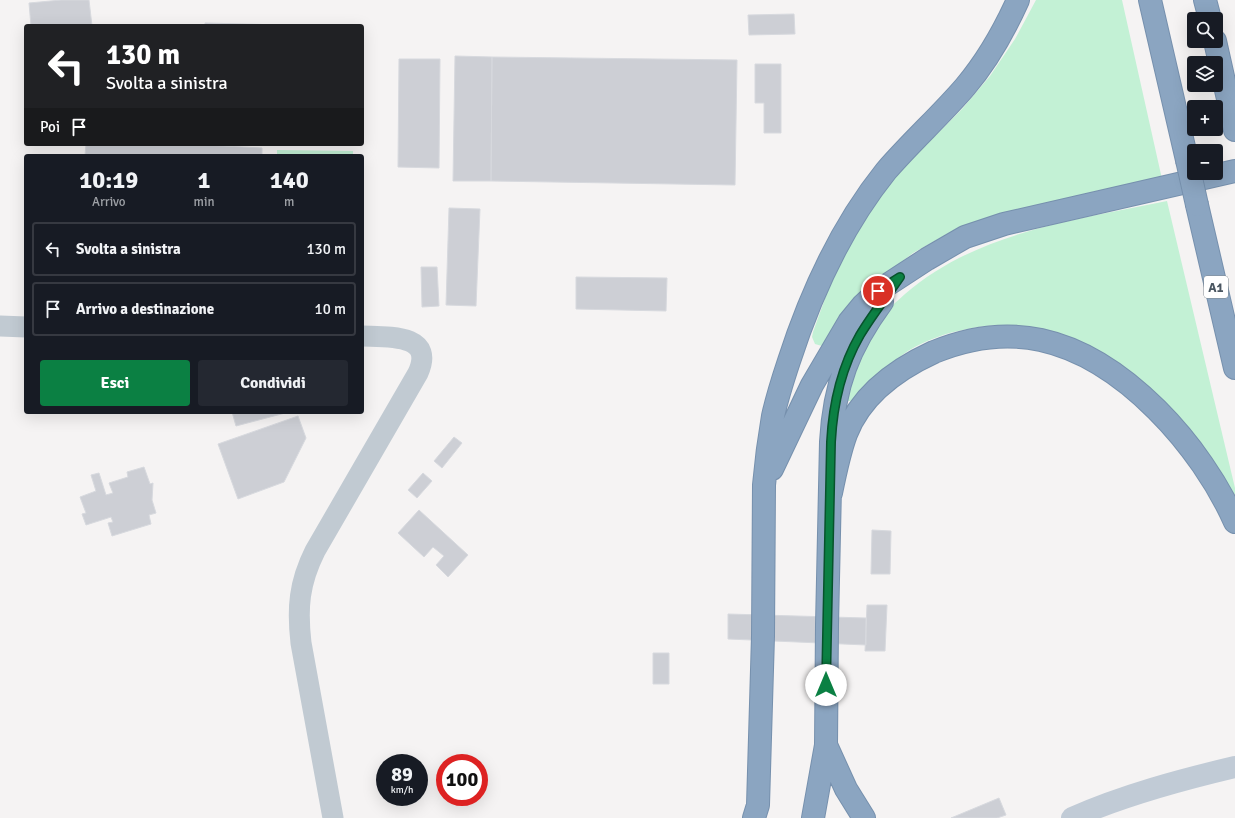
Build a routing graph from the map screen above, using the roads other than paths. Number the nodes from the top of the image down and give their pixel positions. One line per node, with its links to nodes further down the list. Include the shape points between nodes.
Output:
1 (1018, 0): 13 (highway, via 1003,32 985,61 966,86 886,172 856,213 835,249 803,320 782,384 773,415)
2 (1150, 0): 12 (highway, A1, bridge)
3 (1205, 0): 4 (highway)
4 (1208, 12)
5 (1217, 48): 6 (highway)
6 (1235, 130)
7 (1235, 171): 8 (highway, via 990,228 952,244)
8 (900, 277): 13 (highway, via 878,291 842,332 812,385); 14 (highway, via 860,336 841,378 832,423)
9 (0, 326): 10 (street)
10 (24, 327)
11 (364, 336): 19 (street, via 410,340 420,349 423,360 418,373 315,552 304,576 300,593 298,615 301,643)
12 (1235, 368)
13 (764, 485): 18 (highway)
14 (830, 493): 15 (highway, via 850,424 864,403 884,382 916,361 950,346 984,338 1018,336 1064,347 1094,361 1130,386 1164,418 1197,457); 16 (highway)
15 (1235, 522)
16 (826, 745): 20 (highway); 21 (highway, via 846,789)
17 (1235, 767): 22 (main road, via 1115,800)
18 (759, 814)
19 (333, 818)
20 (813, 818)
21 (864, 818)
22 (1072, 818)

